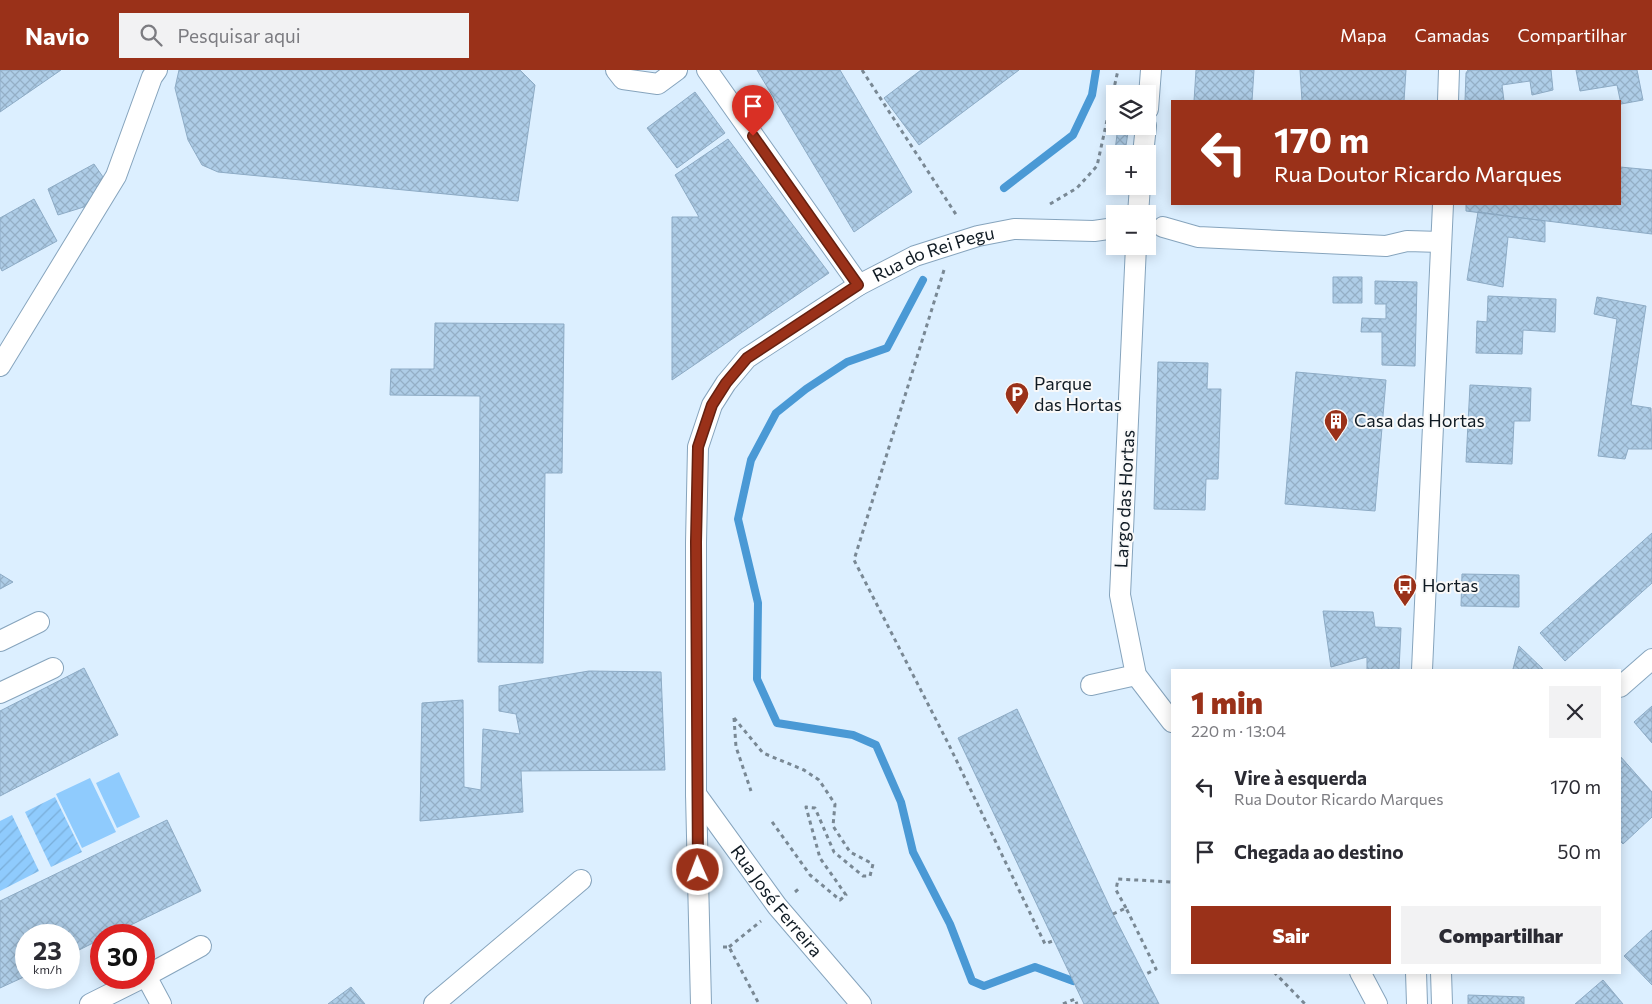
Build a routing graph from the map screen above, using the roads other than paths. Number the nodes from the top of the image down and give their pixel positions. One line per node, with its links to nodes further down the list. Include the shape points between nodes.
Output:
1 (157, 70): 15 (street, via 116,176)
2 (616, 70): 3 (street, via 623,79 658,84)
3 (677, 70)
4 (707, 70): 14 (street)
5 (1151, 70): 7 (street)
6 (1449, 70): 8 (street)
7 (1150, 85)
8 (1448, 100)
9 (1443, 205): 12 (street)
10 (1156, 227): 12 (street, via 1198,237 1386,246 1406,241)
11 (1106, 229): 14 (street, Rua do Rei Pegu, via 1014,229 978,236 915,256)
12 (1441, 242): 20 (street)
13 (1136, 255): 21 (street, Largo das Hortas, via 1120,595)
14 (858, 285): 26 (street, Rua do Rei Pegu, via 747,358 712,405 698,447)
15 (0, 366)
16 (39, 622): 17 (street)
17 (0, 641)
18 (1652, 659): 23 (street)
19 (53, 668): 24 (street)
20 (1422, 669)
21 (1136, 675): 22 (street); 25 (street)
22 (1091, 685)
23 (1621, 686)
24 (0, 693)
25 (1171, 721)
26 (696, 794): 38 (street, Rua do Rei Pegu); 39 (street, Rua José Ferreira, via 778,906)
27 (580, 880): 37 (street)
28 (201, 946): 29 (street)
29 (155, 971)
30 (1361, 974): 40 (street)
31 (1416, 974): 41 (street)
32 (1441, 974): 42 (street)
33 (120, 989): 35 (street)
34 (152, 989): 36 (street)
35 (90, 1004)
36 (161, 1004)
37 (434, 1004)
38 (701, 1004)
39 (861, 1004)
40 (1377, 1004)
41 (1417, 1004)
42 (1442, 1004)

